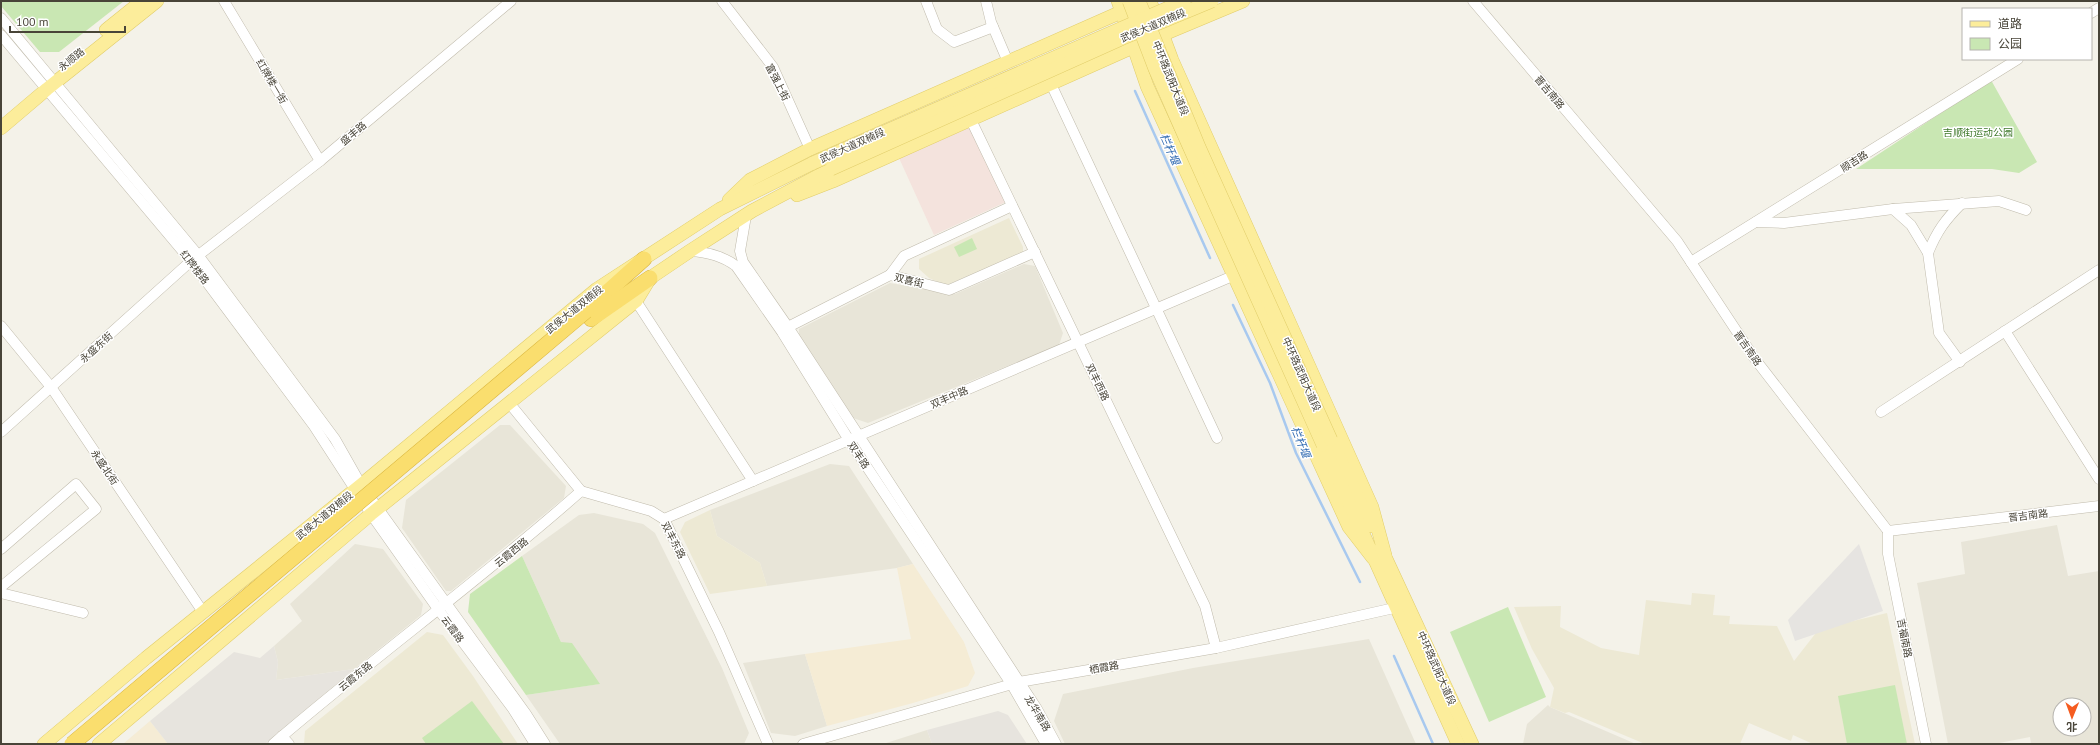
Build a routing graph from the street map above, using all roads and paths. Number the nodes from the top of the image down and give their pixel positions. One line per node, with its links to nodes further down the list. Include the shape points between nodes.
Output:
1 (142, 1): 23 (main road, 永顺路)
2 (157, 1): 23 (main road)
3 (224, 1): 29 (street, 红牌楼一街)
4 (511, 1): 29 (street, 盛丰路)
5 (722, 1): 28 (street, 富强上街, via 773,66)
6 (926, 1): 17 (street, via 936,29 954,42)
7 (986, 1): 17 (street)
8 (1129, 1): 61 (main road, 中环路武阳大道段, bridge, via 1185,137)
9 (1139, 1): 61 (main road, 中环路武阳大道段, bridge, via 1199,147)
10 (1148, 1): 15 (main road); 19 (main road)
11 (1184, 1): 32 (main road, 武侯大道双楠段, bridge, via 813,162)
12 (1212, 1): 35 (main road, 武侯大道双楠段, bridge, via 1123,38 831,169)
13 (1243, 1): 19 (main road)
14 (1473, 1): 42 (street, 晋吉南路)
15 (1120, 6): 20 (main road); 22 (main road)
16 (1, 18): 23 (street, 红牌楼路)
17 (993, 27): 22 (street)
18 (1, 34): 23 (street, 红牌楼路)
19 (1162, 34): 20 (main road); 71 (main road, via 1372,507)
20 (1133, 47): 24 (main road); 45 (main road, via 1147,86)
21 (2016, 60): 36 (street, 顺吉路)
22 (1008, 62): 28 (main road)
23 (48, 83): 25 (main road, 永顺路); 27 (main road); 40 (street, 红牌楼路)
24 (1051, 84): 26 (main road); 48 (street)
25 (1, 117)
26 (971, 120): 31 (street, 双丰西路); 35 (main road, via 833,181)
27 (1, 128)
28 (810, 149): 32 (main road, via 750,180)
29 (320, 161): 40 (street, 盛丰路)
30 (1962, 203): 33 (street); 34 (street, via 1999,202); 39 (street, via 1936,232)
31 (1012, 206): 38 (street, 双丰西路); 44 (street, via 904,256)
32 (720, 209): 41 (main road, 武侯大道双楠段)
33 (1893, 209): 36 (street, via 1784,223); 39 (street, via 1912,225)
34 (2026, 210)
35 (749, 214): 37 (main road, 武侯大道双楠段); 51 (street, 双丰路, via 740,251 743,262)
36 (1756, 222): 42 (street, 顺吉路)
37 (690, 251): 46 (main road, 武侯大道双楠段); 59 (street, 双丰路, via 719,257 736,266)
38 (1035, 252): 44 (street, 双喜街, via 949,290); 53 (street, 双丰西路)
39 (1928, 253): 54 (street, via 1939,333)
40 (195, 258): 55 (street, 永盛东街); 64 (street, 红牌楼路, via 335,439)
41 (644, 259): 49 (highway); 64 (main road, 武侯大道双楠段, via 597,289)
42 (1691, 262): 69 (street, 晋吉南路, via 1755,359)
43 (2099, 270): 52 (street)
44 (890, 275): 51 (street, 双喜街)
45 (1234, 275): 48 (street, 双丰中路); 71 (main road, via 1349,527)
46 (650, 278): 47 (main road, 武侯大道双楠段); 49 (highway)
47 (636, 301): 56 (main road, 武侯大道双楠段); 63 (street)
48 (1156, 308): 53 (street, 双丰中路); 60 (street)
49 (589, 315): 82 (highway, bridge); 83 (highway)
50 (1, 326): 55 (street, 永盛北街)
51 (788, 328): 59 (street, 双丰路)
52 (2005, 331): 54 (street); 62 (street)
53 (1078, 342): 59 (street, 双丰中路); 78 (street, 双丰西路, via 1205,606)
54 (1960, 362): 57 (street)
55 (51, 387): 58 (street, 永盛东街); 76 (street, 永盛北街)
56 (510, 404): 65 (street); 67 (main road, 武侯大道双楠段)
57 (1881, 412)
58 (1, 432)
59 (854, 438): 63 (street, 双丰中路); 79 (street, 双丰路)
60 (1217, 438)
61 (1327, 442): 71 (main road, 中环路武阳大道段)
62 (2099, 480)
63 (753, 481): 68 (street, 双丰中路)
64 (358, 487): 67 (street, 红牌楼路); 76 (main road, 武侯大道双楠段)
65 (581, 491): 68 (street, 双丰东路, via 651,511); 74 (street, 云霞西路, via 520,545)
66 (2099, 506): 69 (street, 晋吉南路)
67 (374, 511): 74 (street, 云霞路); 84 (main road, 武侯大道双楠段)
68 (664, 519): 88 (street, 双丰东路, via 719,632)
69 (1888, 531): 94 (street, 吉福南路, via 1888,554)
70 (1, 549): 72 (street, via 76,484 96,509)
71 (1379, 556): 75 (main road, 中环路武阳大道段)
72 (1, 587)
73 (1, 593): 77 (street)
74 (441, 606): 80 (street, 云霞东路); 86 (street, 云霞路); 87 (street, via 526,714)
75 (1402, 606): 78 (street, 栖霞路); 92 (main road, 中环路武阳大道段); 93 (main road, 中环路武阳大道段)
76 (203, 612): 81 (main road, 武侯大道双楠段)
77 (83, 613)
78 (1216, 648): 79 (street, 栖霞路)
79 (1016, 683): 89 (street, 栖霞路); 90 (street, 龙华南路); 91 (street, 龙华南路, via 1037,709)
80 (286, 740): 85 (street, 云霞东路)
81 (44, 744)
82 (72, 744)
83 (86, 744)
84 (99, 744)
85 (273, 744)
86 (535, 744)
87 (545, 744)
88 (768, 744)
89 (803, 744)
90 (1046, 744)
91 (1056, 744)
92 (1458, 744)
93 (1472, 744)
94 (1926, 744)

